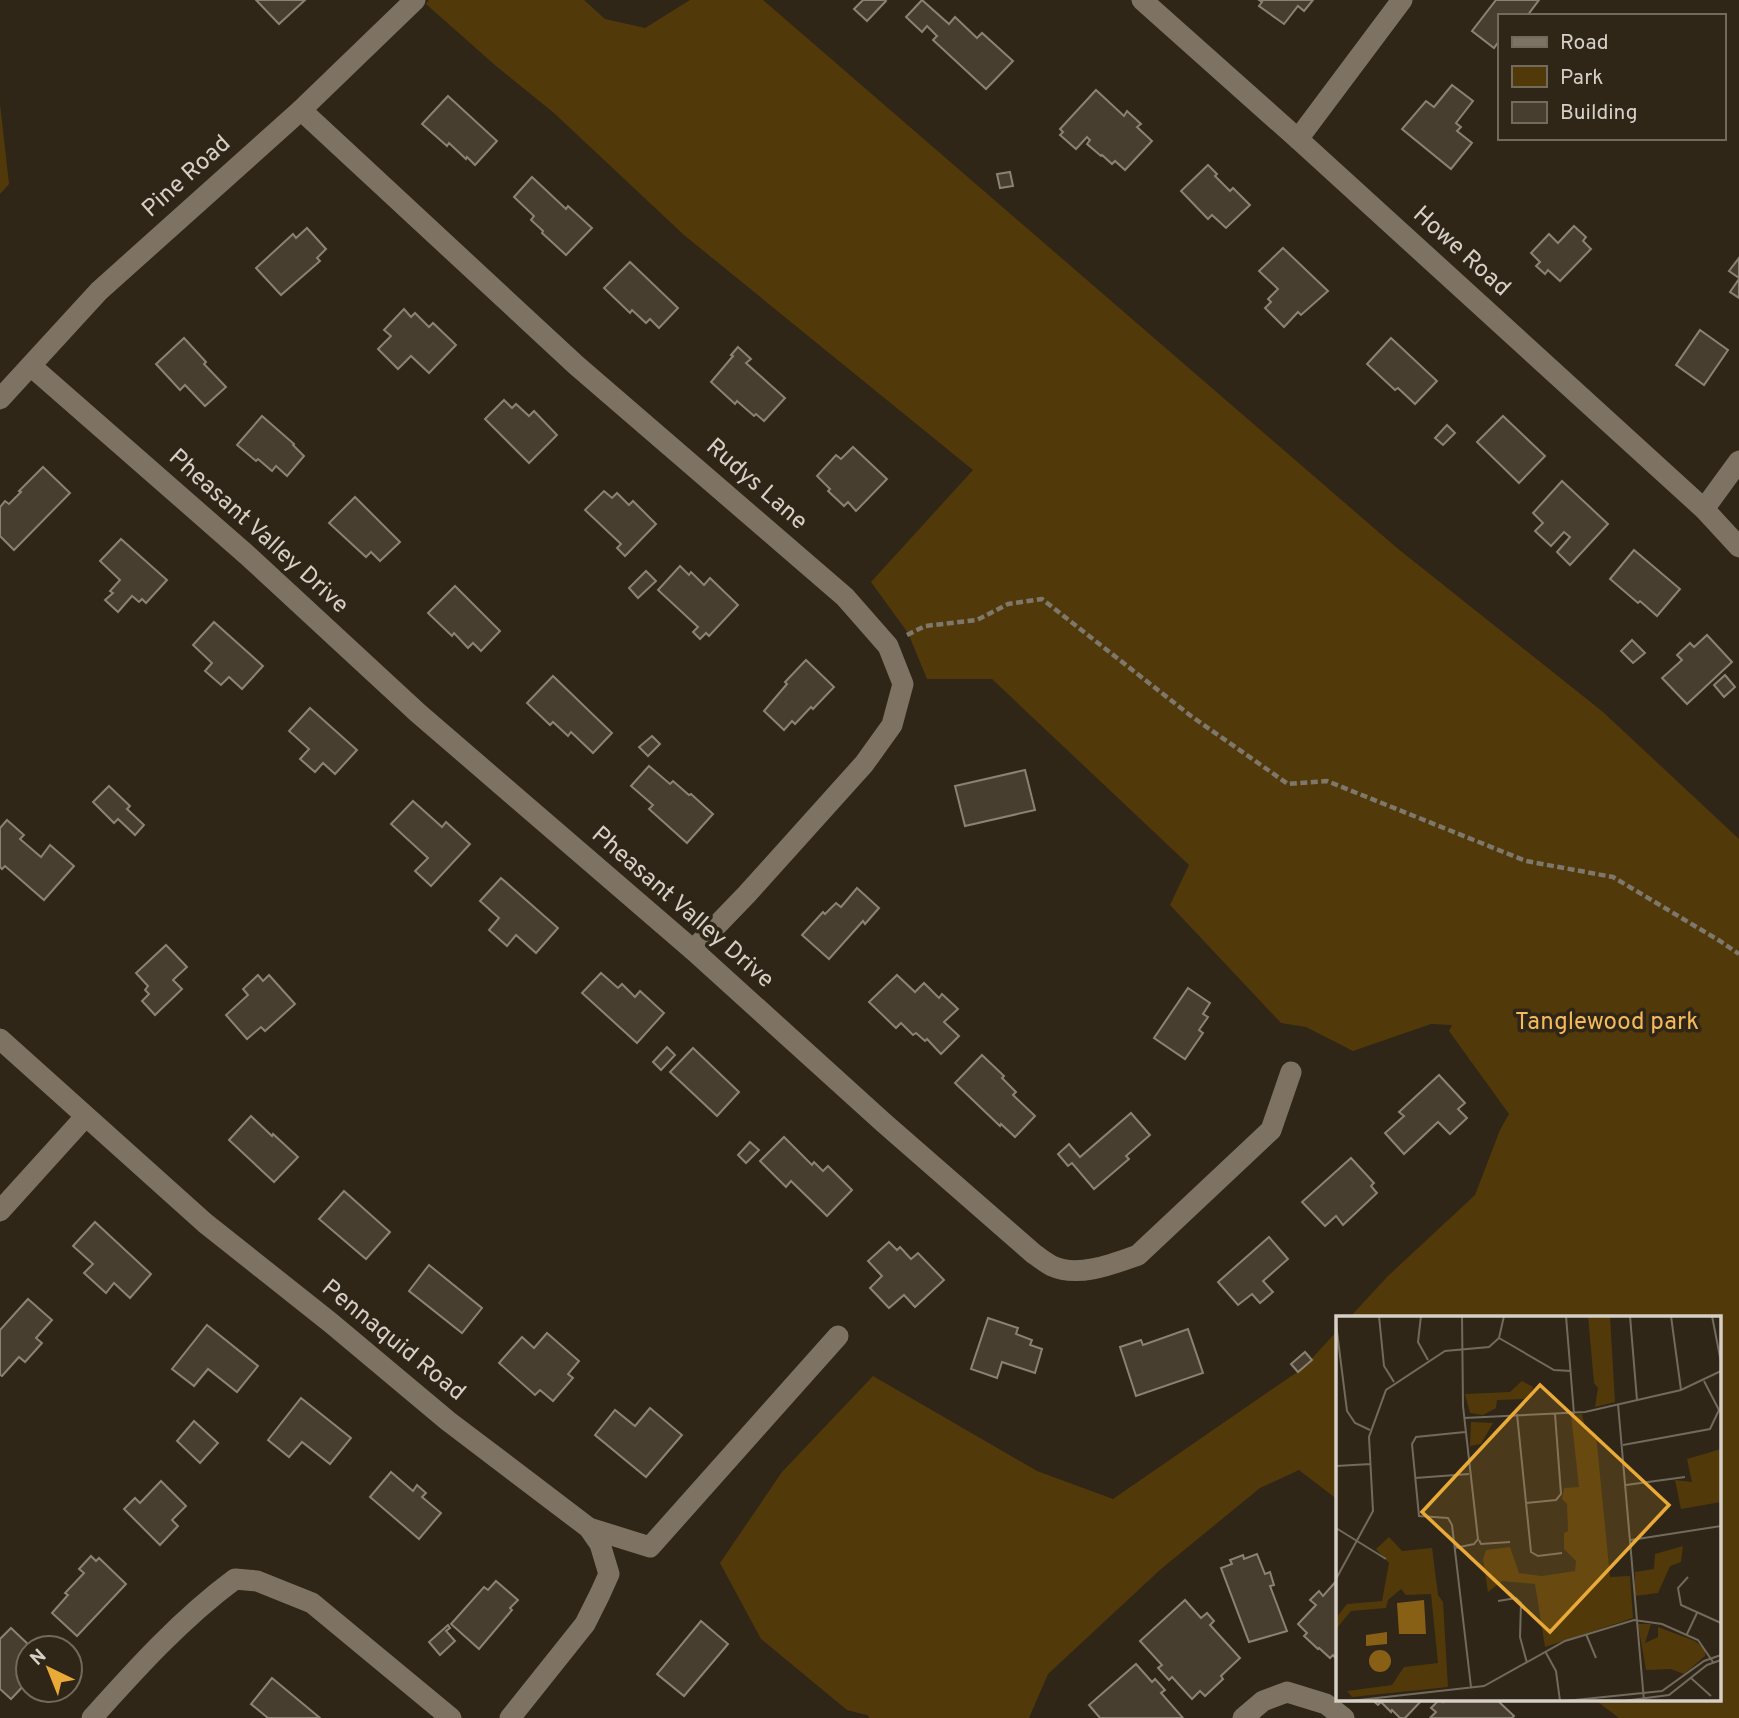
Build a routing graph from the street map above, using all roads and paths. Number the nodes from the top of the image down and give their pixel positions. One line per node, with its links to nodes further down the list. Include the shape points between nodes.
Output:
1 (415, 0): 4 (street, Pine Road)
2 (1142, 0): 5 (street, Howe Road)
3 (1402, 0): 5 (street)
4 (301, 110): 6 (street, Pine Road, via 99,291); 11 (street, Rudys Lane, via 576,365 845,597)
5 (1298, 139): 9 (street, Howe Road)
6 (31, 366): 7 (street, Pine Road); 12 (street, Pheasant Valley Drive, via 428,722)
7 (0, 399)
8 (1739, 461): 9 (street)
9 (1703, 509): 10 (street, Howe Road)
10 (1739, 547)
11 (888, 646): 12 (street, Rudys Lane, via 903,684 892,725 864,764); 13 (path, via 925,626 977,620 1008,604 1042,598 1191,716 1288,784 1327,781 1526,861 1613,877)
12 (693, 950): 15 (street, Pheasant Valley Drive, via 884,1123 1034,1254 1055,1267 1082,1271 1138,1255 1271,1130)
13 (1739, 954)
14 (0, 1039): 16 (street, Pennaquid Road)
15 (1291, 1072)
16 (85, 1116): 17 (street); 19 (street, Pennaquid Road, via 205,1223)
17 (0, 1211)
18 (838, 1336): 19 (street, via 650,1547)
19 (589, 1528): 22 (street, Pennaquid Road, via 600,1544 609,1574 585,1624)
20 (92, 1718): 21 (street, via 179,1626 235,1578 257,1581 312,1603)
21 (451, 1718)
22 (510, 1718)
23 (1243, 1718): 24 (street, via 1263,1701 1287,1692 1326,1704)
24 (1344, 1718)

